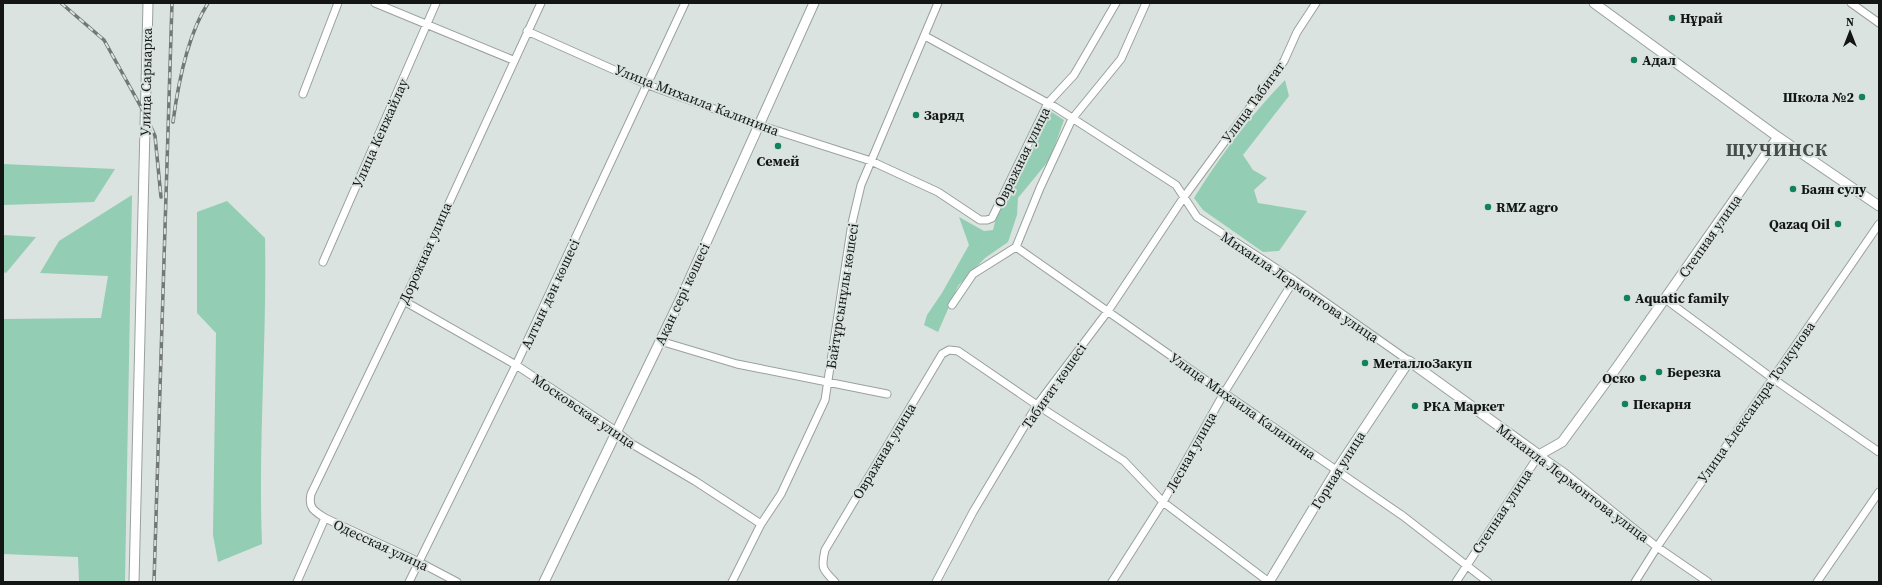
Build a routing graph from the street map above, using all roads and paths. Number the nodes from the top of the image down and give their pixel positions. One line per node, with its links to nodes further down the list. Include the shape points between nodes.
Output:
1 (148, 3): 56 (street, Улица Сарыарка)
2 (338, 3): 20 (street)
3 (375, 3): 15 (street)
4 (436, 3): 15 (street, Улица Кенжайлау)
5 (541, 3): 16 (street, Дорожная улица)
6 (685, 3): 19 (street, Алтын дән көшесі)
7 (814, 3): 23 (street, Ақан сері көшесі)
8 (938, 3): 17 (street, Байтұрсынұлы көшесі)
9 (1116, 3): 21 (street, Овражная улица, via 1074,75)
10 (1146, 3): 22 (street, Овражная улица, via 1120,58)
11 (1316, 3): 26 (street, Улица Табигат, via 1297,32 1284,61)
12 (1594, 3): 24 (street)
13 (1851, 3): 14 (street)
14 (1879, 23)
15 (427, 25): 18 (street); 30 (street, Улица Кенжайлау)
16 (527, 31): 18 (street, Дорожная улица); 19 (street, Улица Михаила Калинина)
17 (925, 36): 21 (street, Михаила Лермонтова улица); 25 (street, Байтұрсынұлы көшесі)
18 (513, 60): 33 (street, Дорожная улица)
19 (648, 84): 23 (street, Улица Михаила Калинина); 38 (street, Алтын дән көшесі)
20 (303, 94)
21 (1048, 103): 22 (street, Михаила Лермонтова улица); 25 (street, Овражная улица, via 992,218 987,220 980,220 938,192)
22 (1072, 119): 26 (street, Михаила Лермонтова улица, via 1176,185); 29 (street, Овражная улица)
23 (759, 125): 25 (street, Улица Михаила Калинина); 36 (street, Ақан сері көшесі)
24 (1778, 137): 27 (street); 32 (street, Степная улица)
25 (870, 162): 40 (street, Байтұрсынұлы көшесі, via 861,185 852,223)
26 (1184, 197): 31 (street, Михаила Лермонтова улица, via 1197,217); 35 (street, Табиғат көшесі)
27 (1879, 206)
28 (1879, 224): 39 (street, Улица Александра Толкунова)
29 (1016, 247): 34 (street, via 973,274); 35 (street, Улица Михаила Калинина)
30 (323, 262)
31 (1294, 280): 37 (street, Михаила Лермонтова улица); 41 (street, Лесная улица)
32 (1665, 299): 39 (street); 46 (street, Степная улица, via 1562,442)
33 (404, 301): 38 (street, Московская улица); 49 (street, Дорожная улица)
34 (952, 305)
35 (1108, 311): 41 (street, Улица Михаила Калинина); 43 (street, Табиғат көшесі)
36 (660, 341): 40 (street, via 736,364); 44 (street, Ақан сері көшесі)
37 (1409, 361): 46 (street, Михаила Лермонтова улица); 47 (street, Горная улица)
38 (516, 365): 44 (street, Московская улица); 54 (street, Алтын дән көшесі)
39 (1772, 378): 45 (street); 53 (street, Улица Александра Толкунова)
40 (828, 382): 42 (street); 52 (street, Байтұрсынұлы көшесі, via 825,400 781,494)
41 (1224, 393): 47 (street, Улица Михаила Калинина); 50 (street, Лесная улица)
42 (887, 394)
43 (1037, 405): 50 (street, via 1124,461); 62 (street, Овражная улица, via 958,350 949,350 942,354 824,550 821,565); 63 (street, Табиғат көшесі, via 973,512)
44 (616, 431): 52 (street, Московская улица, via 632,444); 60 (street, Ақан сері көшесі)
45 (1879, 452)
46 (1539, 454): 53 (street, Михаила Лермонтова улица); 55 (street, Степная улица)
47 (1336, 471): 55 (street, Улица Михаила Калинина, via 1403,516); 65 (street, Горная улица)
48 (1879, 492): 70 (street)
49 (309, 502): 51 (street, Одесская улица, via 312,510)
50 (1162, 502): 64 (street, Лесная улица); 65 (street)
51 (325, 518): 54 (street, Одесская улица); 57 (street)
52 (761, 524): 61 (street, Байтұрсынұлы көшесі)
53 (1657, 547): 68 (street, Улица Александра Толкунова); 69 (street, Михаила Лермонтова улица)
54 (419, 562): 58 (street, Алтын дән көшесі); 59 (street, Одесская улица)
55 (1466, 565): 66 (street, Степная улица); 67 (street, Улица Михаила Калинина)
56 (134, 582)
57 (297, 582)
58 (409, 582)
59 (457, 582)
60 (544, 582)
61 (732, 582)
62 (835, 582)
63 (936, 582)
64 (1112, 582)
65 (1269, 582)
66 (1456, 582)
67 (1488, 582)
68 (1635, 582)
69 (1708, 582)
70 (1816, 582)

